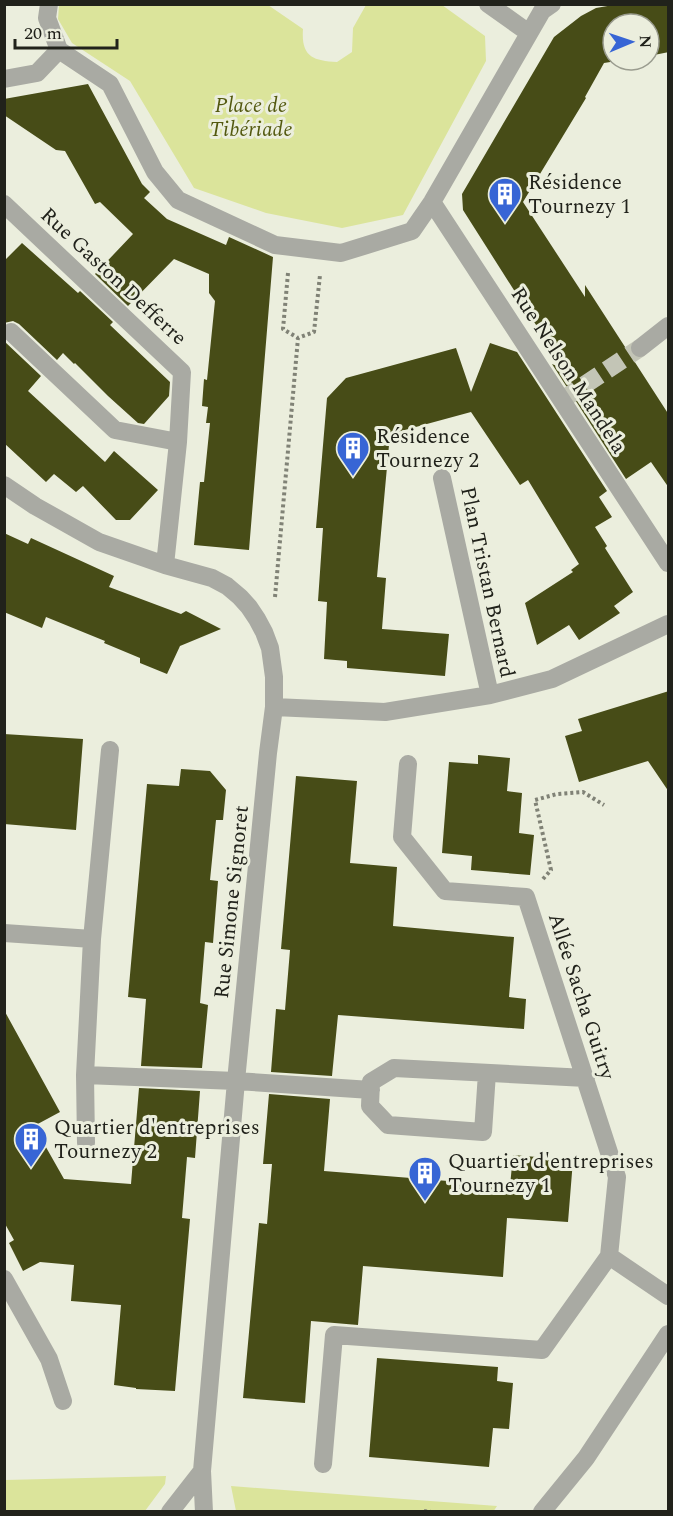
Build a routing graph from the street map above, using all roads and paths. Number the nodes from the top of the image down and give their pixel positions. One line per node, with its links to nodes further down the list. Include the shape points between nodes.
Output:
1 (49, 4): 5 (street, via 47,18)
2 (488, 4): 4 (street)
3 (552, 4): 4 (street, via 542,11)
4 (529, 33): 7 (street)
5 (59, 50): 6 (street, via 37,73); 9 (street, via 110,84 155,172 178,200 275,245)
6 (4, 79)
7 (432, 202): 10 (street, via 412,231 341,253); 18 (street, Rue Nelson Mandela)
8 (4, 204): 15 (street, Rue Gaston Defferre, via 182,372)
9 (290, 247): 10 (street); 13 (path, via 283,330)
10 (323, 251): 13 (path, via 314,333)
11 (669, 326): 14 (street)
12 (11, 332): 15 (street, via 115,430)
13 (298, 338): 20 (path)
14 (640, 348)
15 (178, 442): 19 (street, Rue Gaston Defferre)
16 (442, 478): 22 (street, Plan Tristan Bernard)
17 (4, 485): 19 (street, Rue Simone Signoret, via 99,542)
18 (665, 550)
19 (165, 565): 23 (street, Rue Simone Signoret, via 212,578 249,607 270,648)
20 (274, 602)
21 (669, 624): 22 (street, via 552,680)
22 (490, 695): 23 (street, via 384,712)
23 (274, 707): 33 (street, Rue Simone Signoret)
24 (110, 750): 29 (street)
25 (408, 764): 27 (street, Allée Sacha Guitry, via 402,837 446,891)
26 (604, 805): 27 (path, via 583,792 535,800 551,870)
27 (526, 897): 32 (street, Allée Sacha Guitry)
28 (4, 933): 29 (street)
29 (92, 939): 31 (street)
30 (487, 1073): 32 (street); 34 (street, via 394,1068 372,1082); 34 (street, via 483,1132 388,1125 370,1106)
31 (85, 1075): 33 (street); 35 (street)
32 (586, 1078): 36 (street, Allée Sacha Guitry, via 617,1177)
33 (236, 1081): 34 (street); 42 (street, Rue Simone Signoret)
34 (371, 1090)
35 (86, 1143)
36 (609, 1256): 38 (street); 41 (street, via 542,1350 333,1335)
37 (4, 1279): 40 (street, via 49,1359)
38 (669, 1296)
39 (669, 1334): 47 (street, via 586,1458)
40 (63, 1401)
41 (323, 1464)
42 (202, 1471): 44 (street); 45 (street, Rue Simone Signoret)
43 (424, 1511): 46 (path)
44 (170, 1512)
45 (204, 1512)
46 (431, 1512)
47 (542, 1512)

